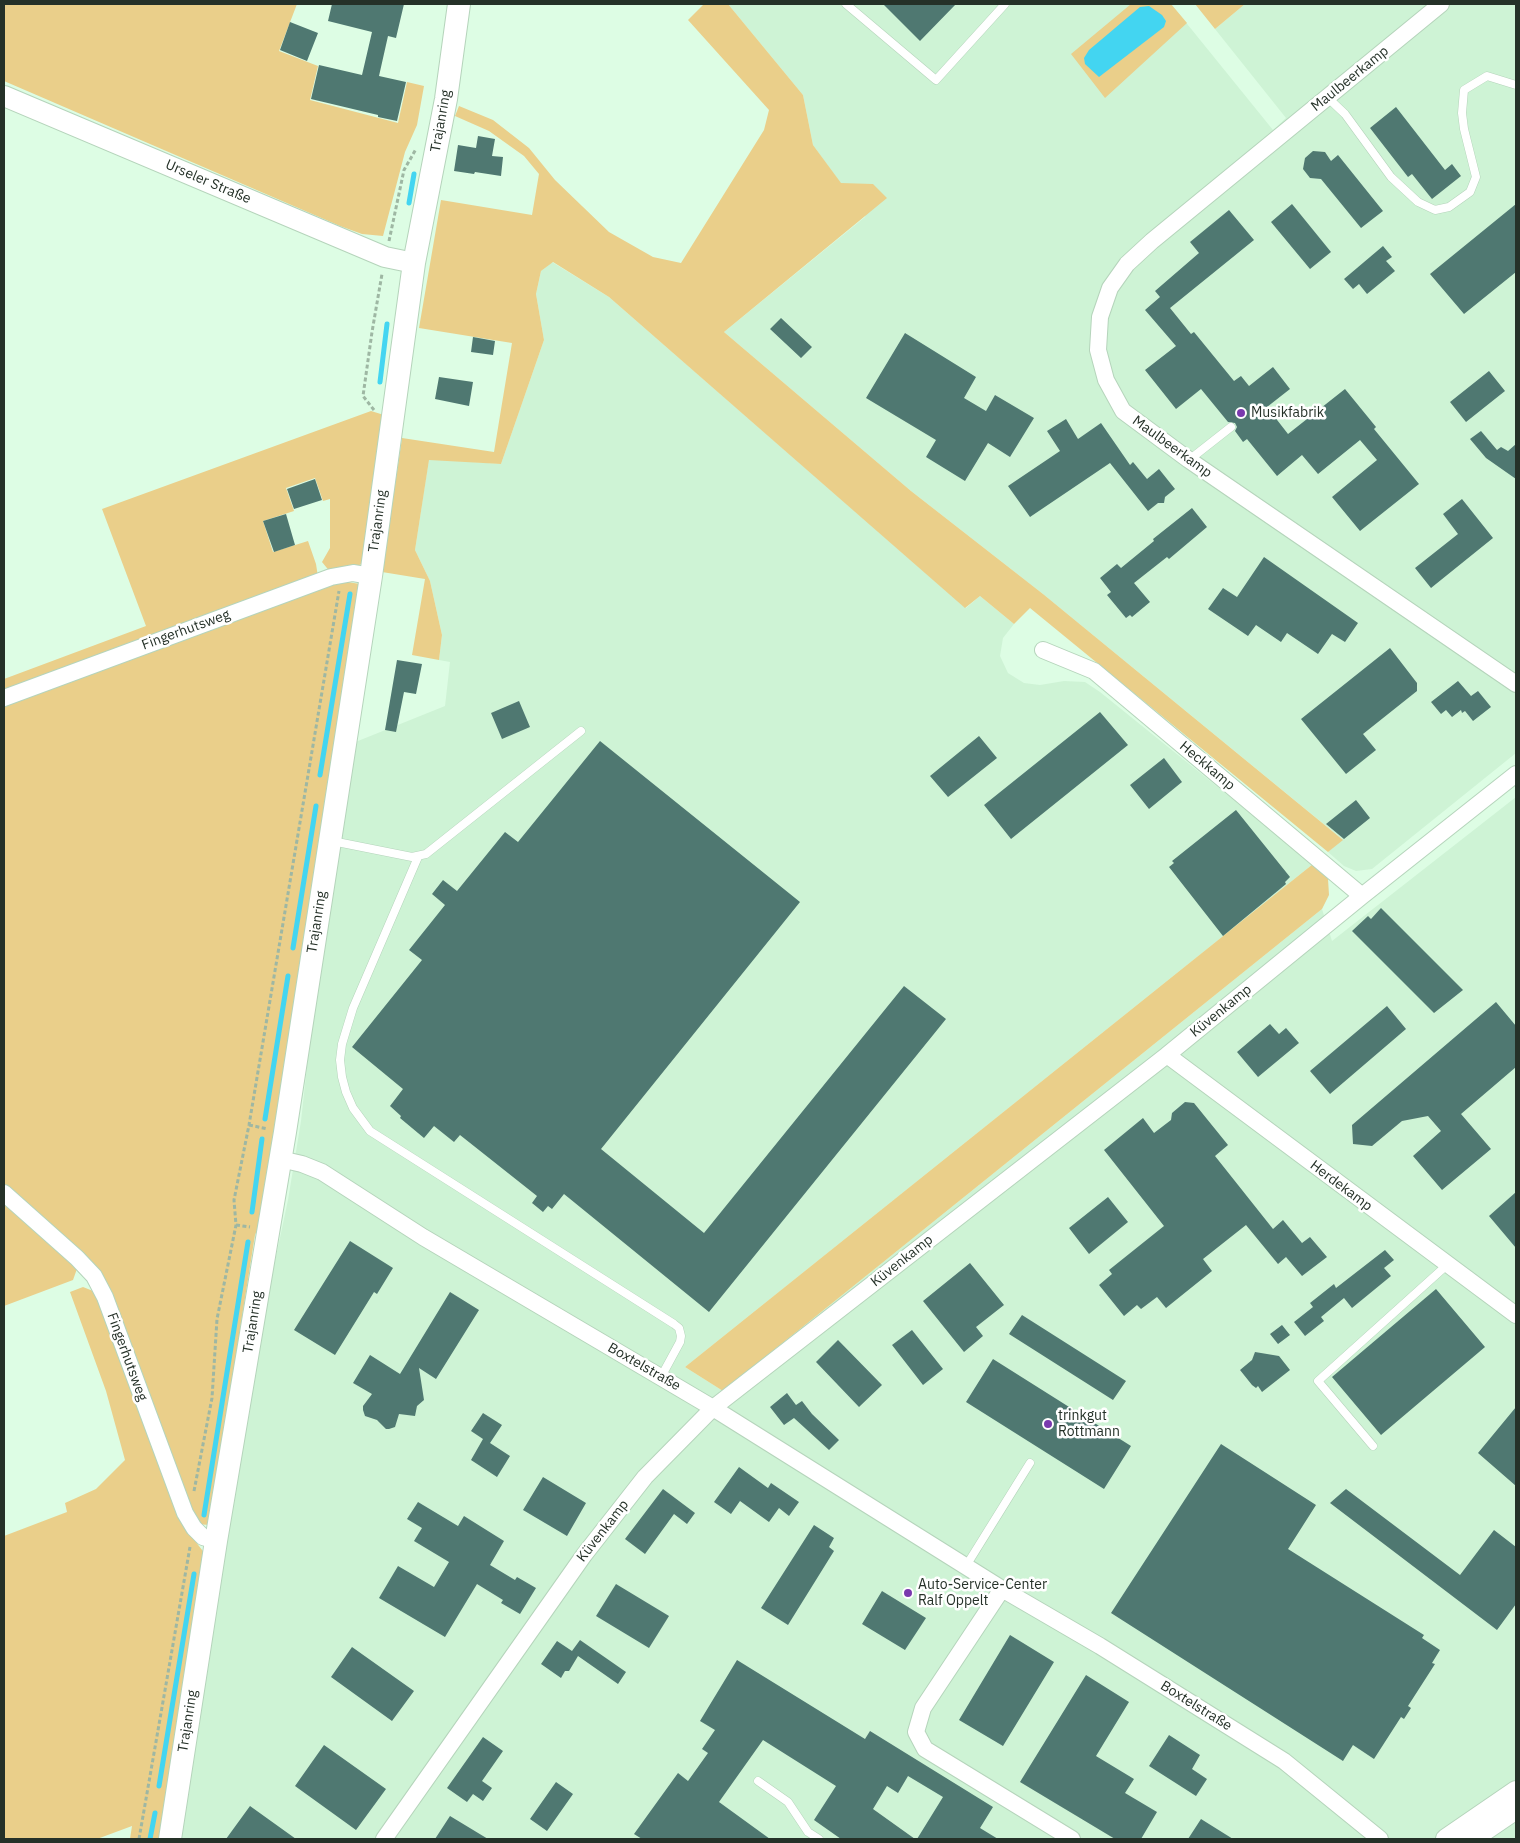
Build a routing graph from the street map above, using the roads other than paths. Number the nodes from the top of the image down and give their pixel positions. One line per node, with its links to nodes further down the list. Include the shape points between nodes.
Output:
1 (459, 4): 8 (main road, Trajanring, via 446,99)
2 (846, 4): 3 (lane, via 936,80)
3 (1005, 4)
4 (1441, 4): 7 (street, Maulbeerkamp)
5 (1516, 85): 7 (lane, via 1487,76 1464,90 1464,130 1476,177 1470,192 1449,207 1434,210 1418,202 1392,177)
6 (4, 96): 8 (street, Urseler Straße, via 385,257)
7 (1327, 97): 10 (street, Maulbeerkamp, via 1152,241 1127,264 1110,288 1100,317 1098,350 1106,380 1123,410)
8 (414, 262): 11 (main road, Trajanring)
9 (1231, 427): 10 (lane)
10 (1189, 460): 13 (street, Maulbeerkamp)
11 (362, 575): 14 (street, Fingerhutsweg, via 331,577); 17 (main road, Trajanring)
12 (1043, 650): 19 (street, Heckkamp, via 1094,671)
13 (1516, 684)
14 (4, 698)
15 (581, 731): 18 (lane, via 433,850)
16 (1516, 774): 19 (street, Küvenkamp)
17 (330, 841): 18 (lane); 21 (main road, Trajanring)
18 (418, 856): 25 (lane, via 342,1044 342,1077 353,1108 370,1131 679,1328 681,1336)
19 (1362, 896): 20 (street, Küvenkamp)
20 (1167, 1055): 23 (street, Herdekamp); 26 (street, Küvenkamp)
21 (280, 1159): 25 (street, Boxtelstraße, via 322,1172 423,1237); 29 (main road, Trajanring)
22 (4, 1193): 29 (street, Fingerhutsweg, via 94,1276 185,1513 203,1537)
23 (1447, 1264): 24 (street, Herdekamp); 27 (lane, via 1318,1381)
24 (1516, 1315)
25 (661, 1377): 26 (street, Boxtelstraße)
26 (713, 1408): 30 (street, Boxtelstraße); 37 (street, Küvenkamp, via 645,1477 584,1555)
27 (1373, 1446)
28 (1030, 1463): 30 (lane)
29 (216, 1540): 36 (main road, Trajanring)
30 (966, 1566): 31 (street, Boxtelstraße)
31 (1002, 1589): 40 (street, via 923,1708 916,1732 925,1749); 41 (street, Boxtelstraße, via 1100,1646 1284,1762)
32 (758, 1781): 35 (lane, via 788,1802)
33 (1516, 1791): 42 (street)
34 (1516, 1808): 43 (street)
35 (808, 1832): 38 (lane); 39 (lane)
36 (170, 1839)
37 (384, 1839)
38 (802, 1839)
39 (818, 1839)
40 (1072, 1839)
41 (1380, 1839)
42 (1446, 1839)
43 (1472, 1839)

